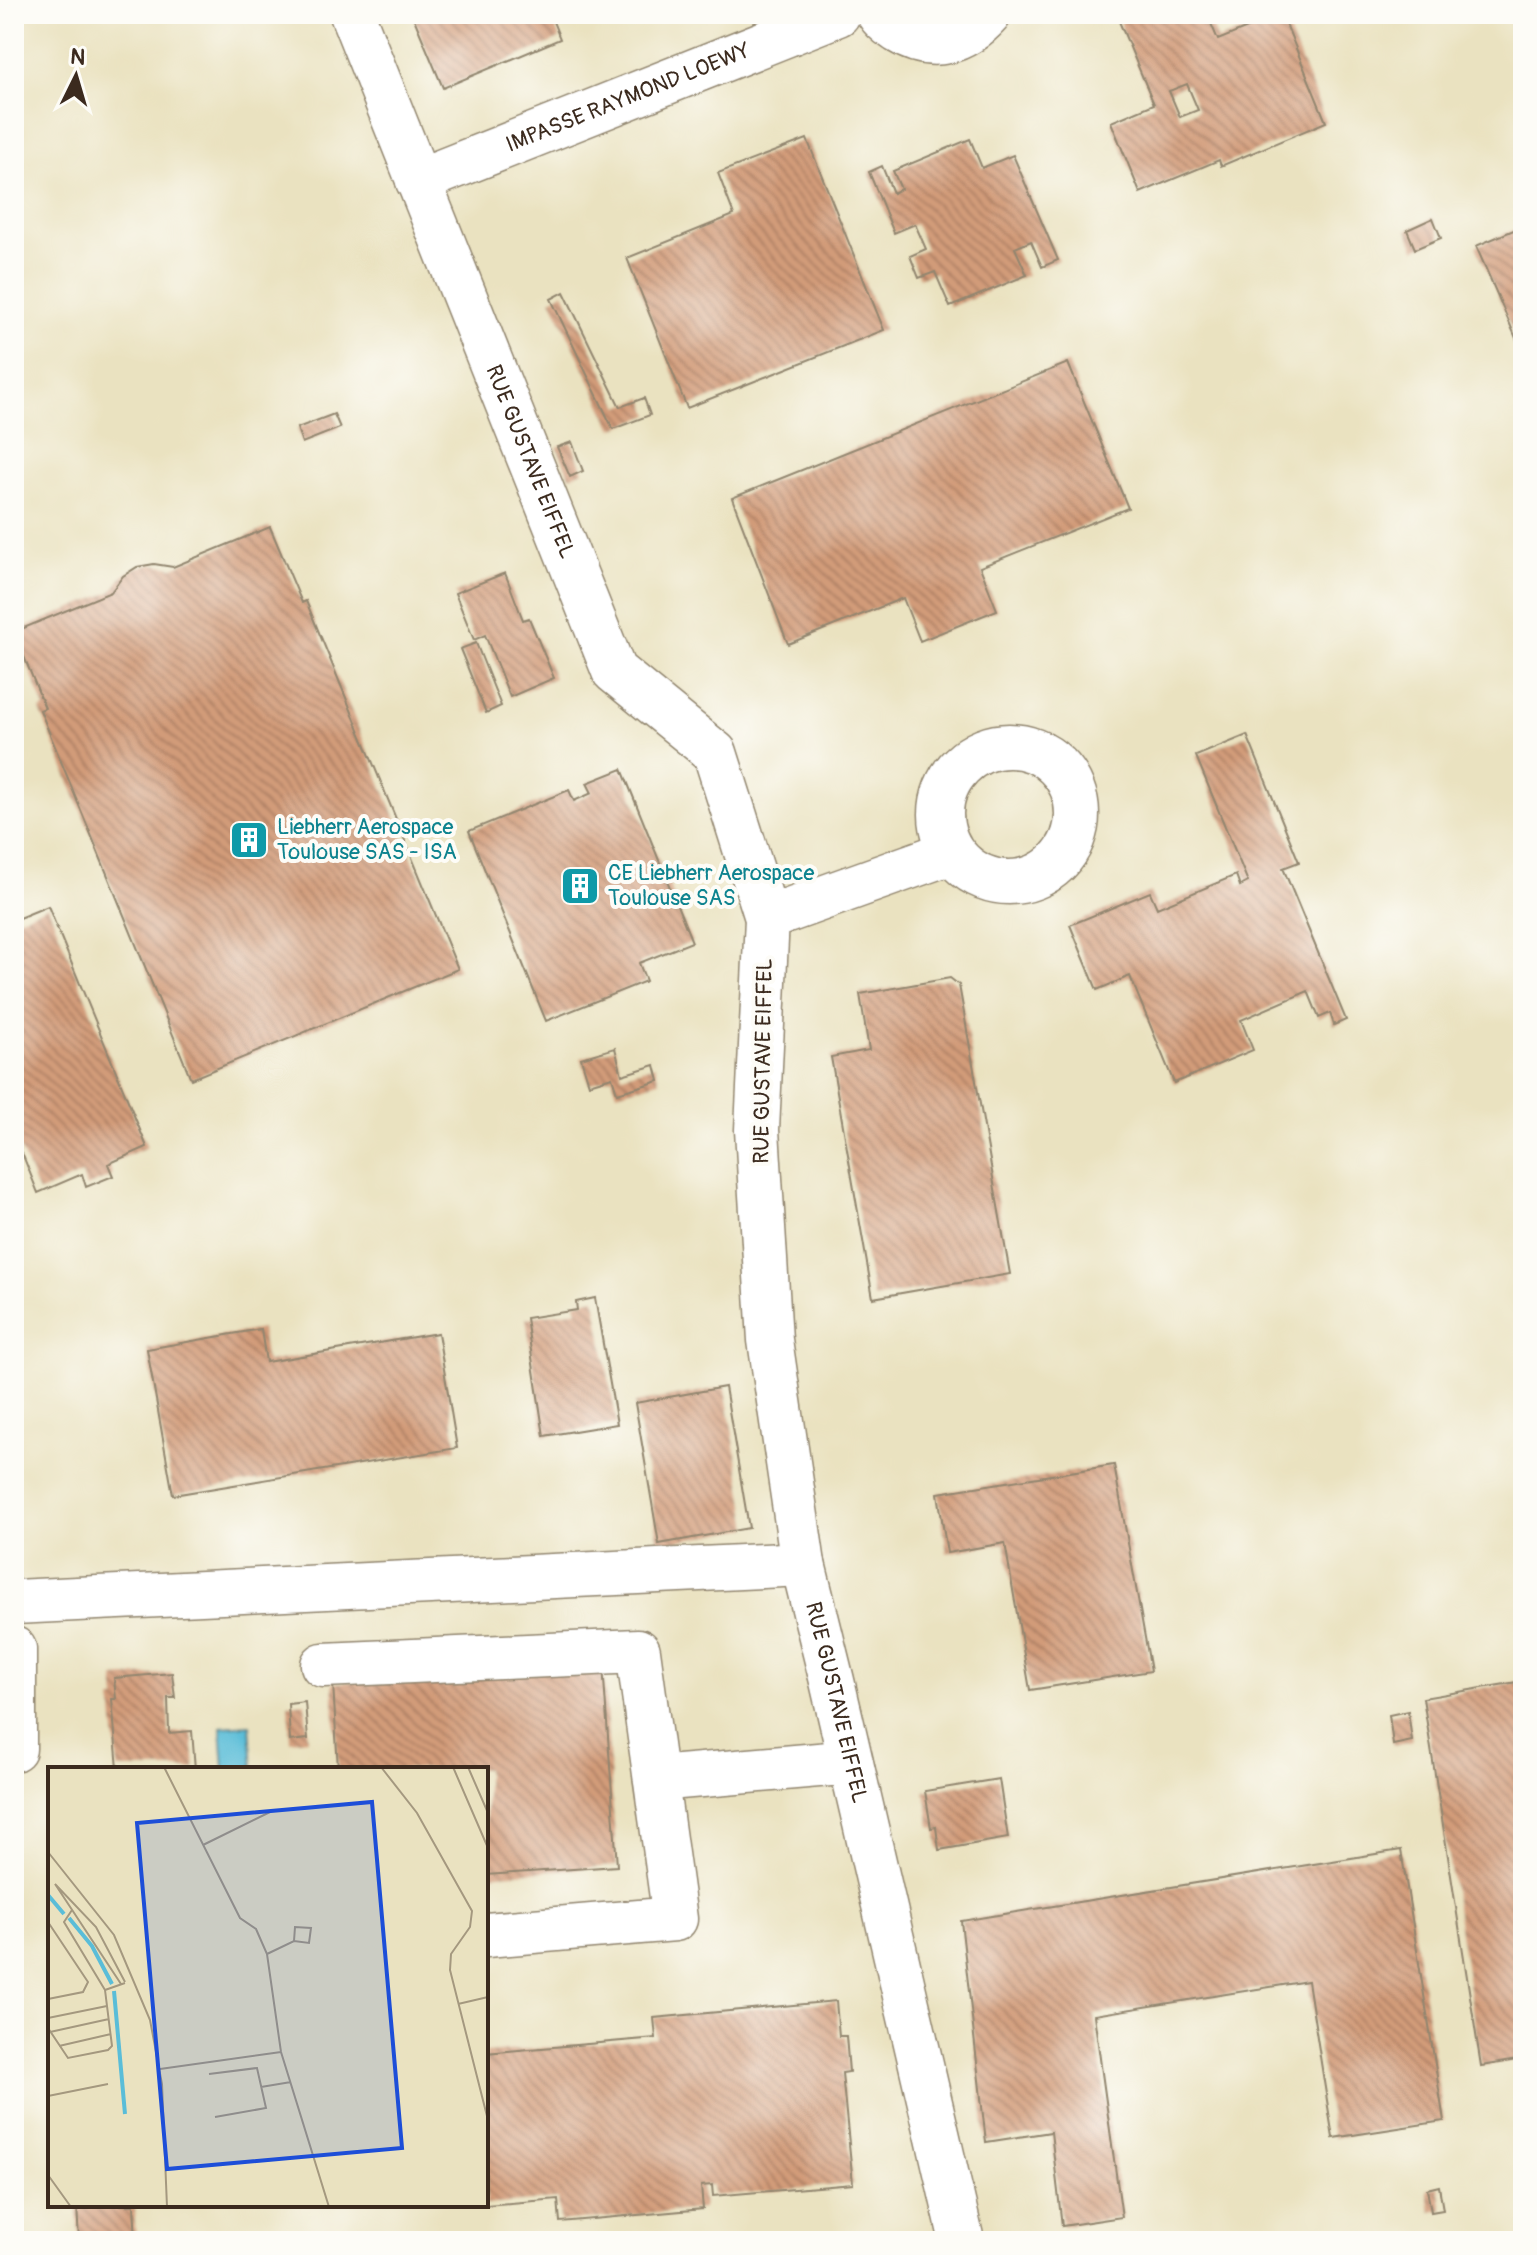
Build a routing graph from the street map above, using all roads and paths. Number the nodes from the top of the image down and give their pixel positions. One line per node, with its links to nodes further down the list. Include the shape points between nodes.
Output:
1 (352, 14): 5 (street, RUE GUSTAVE EIFFEL)
2 (838, 14): 5 (street, IMPASSE RAYMOND LOEWY)
3 (879, 14): 4 (street, via 911,39 934,43 956,40)
4 (989, 14)
5 (418, 181): 7 (street, RUE GUSTAVE EIFFEL, via 614,671 715,753)
6 (951, 852): 7 (street)
7 (767, 918): 8 (street, RUE GUSTAVE EIFFEL, via 758,1145 770,1340)
8 (803, 1564): 9 (street); 13 (street, RUE GUSTAVE EIFFEL)
9 (14, 1602)
10 (14, 1649): 12 (street)
11 (323, 1665): 14 (street, via 638,1651)
12 (14, 1749)
13 (851, 1764): 14 (street); 16 (street, RUE GUSTAVE EIFFEL)
14 (656, 1779): 15 (street, via 675,1919)
15 (488, 1935)
16 (962, 2241)

